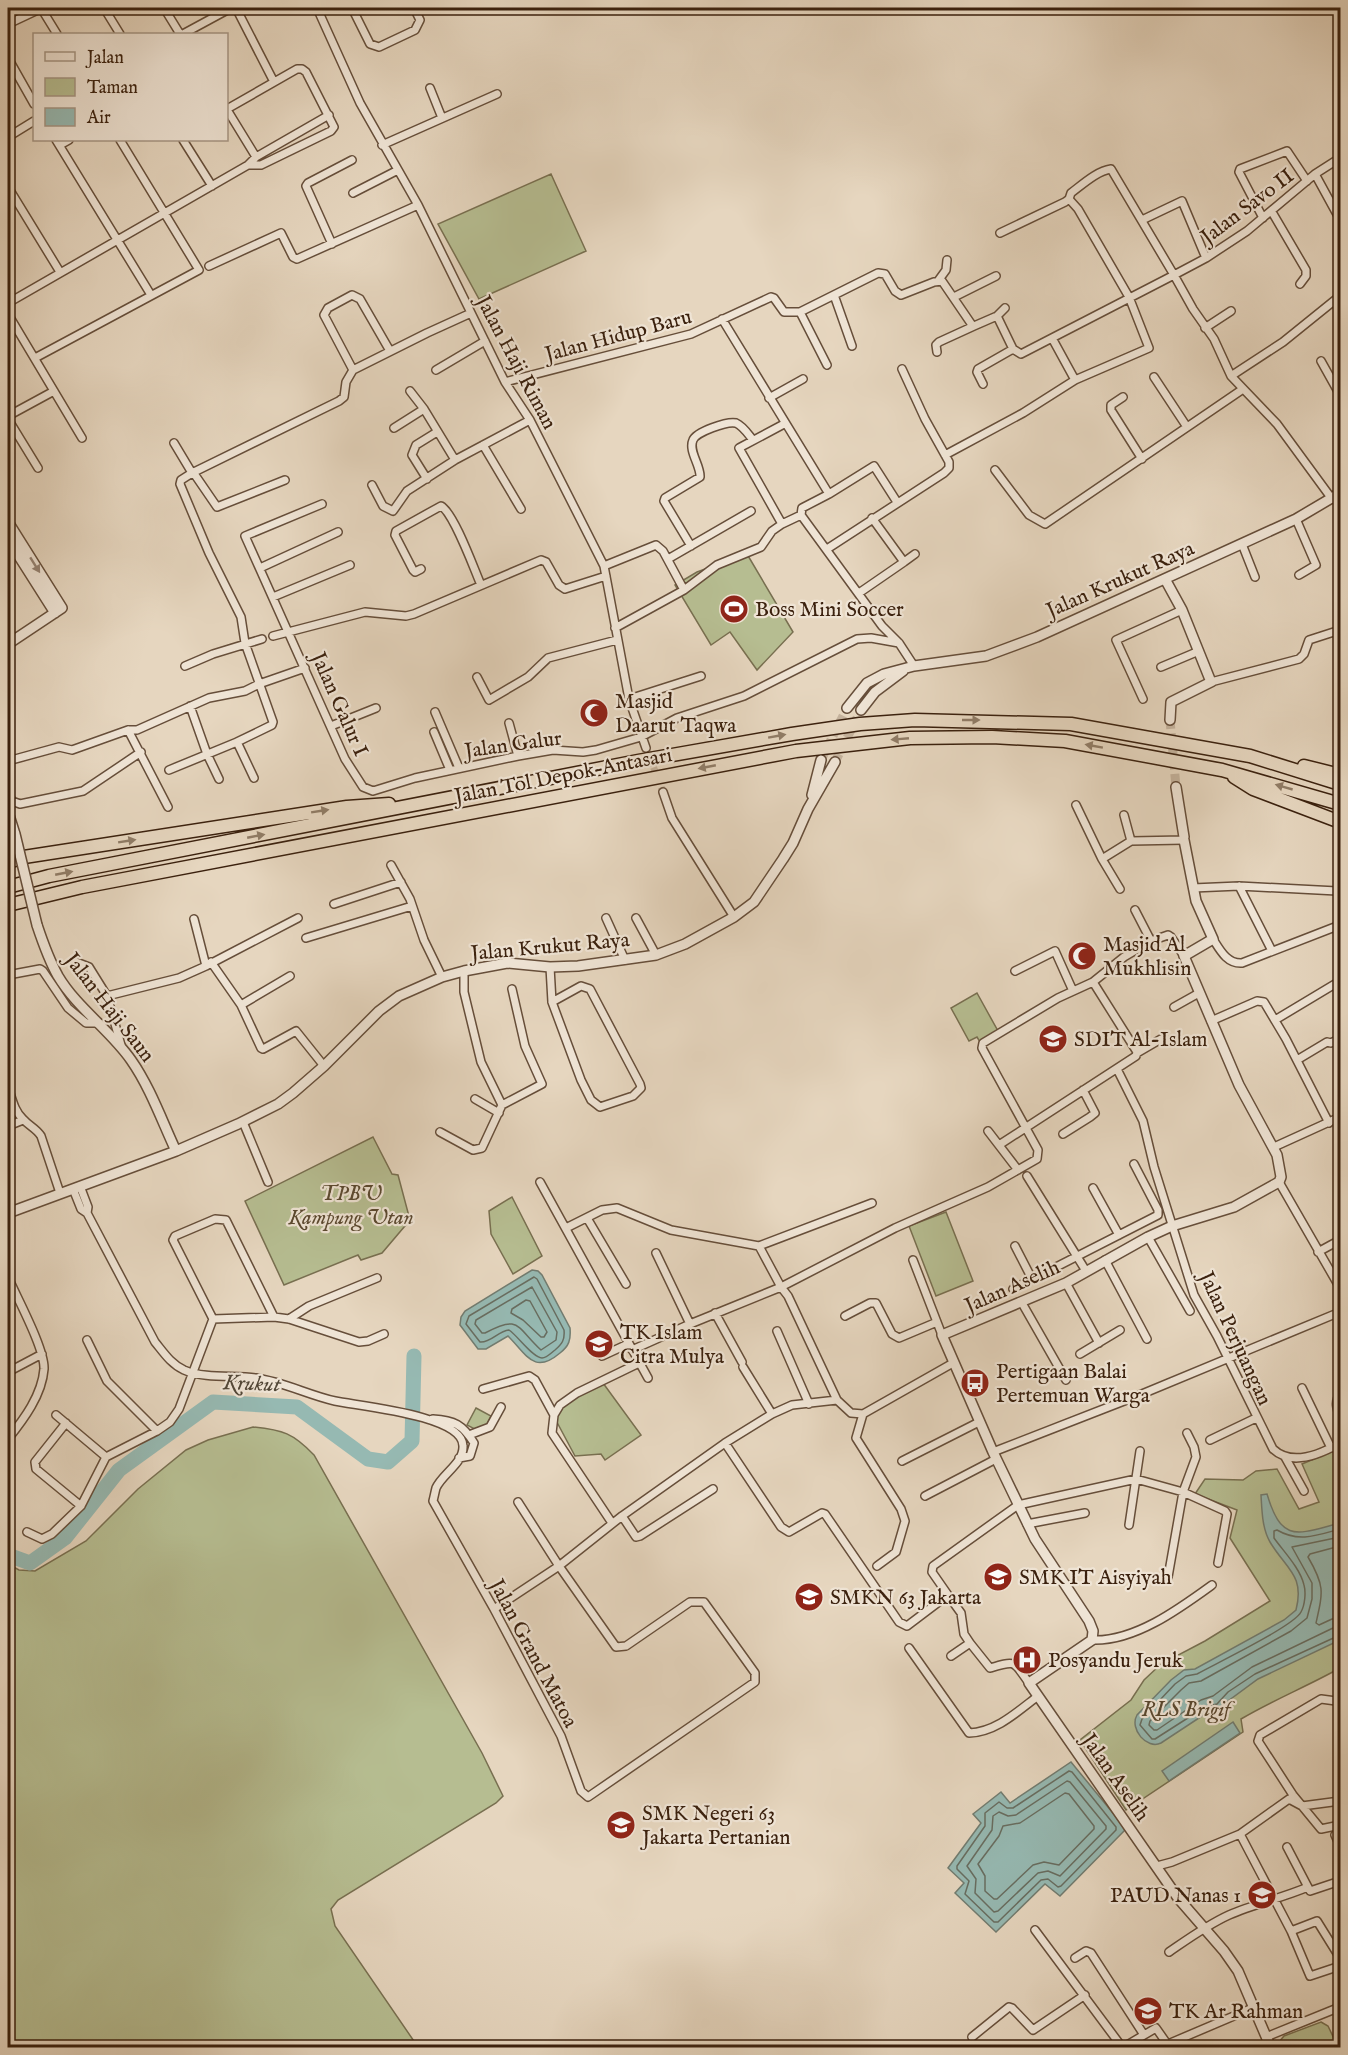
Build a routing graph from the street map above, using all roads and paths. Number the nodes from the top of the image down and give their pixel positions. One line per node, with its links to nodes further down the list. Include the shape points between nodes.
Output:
1 (42, 8): 8 (street); 9 (street)
2 (104, 8): 10 (street)
3 (164, 8): 11 (street)
4 (233, 8): 12 (street); 14 (street)
5 (317, 8): 27 (street, Jalan Haji Riman)
6 (352, 8): 7 (street, via 370,44 379,47 415,30 420,20)
7 (414, 8)
8 (8, 24)
9 (56, 33)
10 (119, 33)
11 (180, 33)
12 (183, 33)
13 (8, 58): 17 (street)
14 (274, 82): 18 (street); 20 (street, via 302,69)
15 (430, 88): 21 (street)
16 (497, 94): 21 (street)
17 (33, 102)
18 (228, 108)
19 (228, 111): 28 (street)
20 (329, 115): 28 (street); 31 (street, via 334,127 331,131 261,165)
21 (441, 118): 27 (street)
22 (33, 122): 23 (street)
23 (8, 137)
24 (121, 141): 41 (street)
25 (184, 141): 35 (street)
26 (58, 142): 46 (street)
27 (382, 145): 32 (street, Jalan Haji Riman)
28 (256, 157): 31 (street)
29 (1341, 158): 33 (street, Jalan Savo II)
30 (352, 160): 47 (street, via 306,186)
31 (248, 165): 35 (street)
32 (398, 170): 37 (street); 39 (street, Jalan Haji Riman)
33 (1315, 174): 34 (street, Jalan Savo II); 42 (street)
34 (1307, 181): 40 (street, Jalan Savo II); 43 (street, via 1287,151 1240,169)
35 (212, 186): 41 (street)
36 (8, 187): 51 (street)
37 (353, 193)
38 (1069, 199): 44 (street, via 1091,178 1111,169); 45 (street); 60 (street)
39 (418, 204): 47 (street); 65 (street, Jalan Haji Riman)
40 (1272, 212): 43 (street, Jalan Savo II); 55 (street, via 1306,270)
41 (164, 213): 46 (street); 56 (street, via 199,270)
42 (1338, 216)
43 (1263, 218): 48 (street, Jalan Savo II)
44 (1143, 220): 48 (street, via 1182,201); 52 (street)
45 (1000, 233)
46 (116, 241): 51 (street); 56 (street)
47 (332, 244): 50 (street, via 297,259 281,233)
48 (1206, 258): 52 (street, Jalan Savo II)
49 (946, 260): 54 (street, via 946,270)
50 (208, 266)
51 (60, 272): 61 (street)
52 (1173, 273): 60 (street); 70 (street)
53 (996, 276): 59 (street)
54 (938, 280): 57 (street, via 901,295 885,274 878,273); 59 (street, via 945,283)
55 (1300, 284)
56 (151, 295): 77 (street)
57 (834, 295): 64 (street); 73 (street)
58 (1341, 296): 83 (street, via 1283,342)
59 (954, 297): 69 (street)
60 (1129, 297): 71 (street); 86 (street, via 1149,348)
61 (8, 303)
62 (1005, 308): 67 (street)
63 (1231, 311): 70 (street)
64 (800, 312): 68 (street, Jalan Hidup Baru, via 784,312 772,297); 79 (street)
65 (471, 313): 72 (street, Jalan Haji Riman); 75 (street)
66 (8, 314): 77 (street)
67 (997, 316): 69 (street); 74 (street)
68 (722, 319): 87 (street, Jalan Hidup Baru, via 679,338); 94 (street)
69 (974, 327): 76 (street, via 939,342)
70 (1205, 328): 83 (street)
71 (1052, 338): 74 (street, via 1021,354); 86 (street)
72 (485, 341): 82 (street); 87 (street, Jalan Haji Riman)
73 (852, 346)
74 (1013, 349): 88 (street, via 978,369)
75 (390, 351): 81 (street); 81 (street, via 360,299 352,295 328,308 324,315)
76 (937, 352)
77 (35, 358): 90 (street)
78 (1321, 361): 92 (street)
79 (828, 365)
80 (902, 369): 106 (street)
81 (353, 370): 111 (street, via 339,401)
82 (436, 370)
83 (1231, 376): 89 (street)
84 (1154, 377): 99 (street)
85 (803, 379): 94 (street)
86 (1075, 380): 106 (street)
87 (505, 382): 97 (street, Jalan Haji Riman)
88 (983, 384)
89 (1243, 388): 99 (street); 116 (street)
90 (54, 390): 96 (street); 102 (street)
91 (410, 391): 95 (street)
92 (1341, 394)
93 (1123, 397): 107 (street, via 1111,405 1111,410)
94 (769, 398): 98 (street)
95 (424, 410): 100 (street); 101 (street)
96 (8, 417): 109 (street)
97 (530, 420): 105 (street); 135 (street, Jalan Haji Riman)
98 (784, 424): 103 (street); 115 (street)
99 (1187, 427): 107 (street)
100 (394, 428)
101 (437, 432): 108 (street); 112 (street, via 416,446 412,455)
102 (82, 438)
103 (753, 440): 125 (street, via 739,450); 129 (street, via 740,425 730,422 696,435 692,441 700,477 664,501)
104 (174, 443): 111 (street)
105 (483, 445): 108 (street); 119 (street)
106 (945, 455): 117 (street, via 950,465 947,470)
107 (1142, 459): 110 (street, via 1045,524 1029,515)
108 (455, 460): 112 (street)
109 (38, 468)
110 (995, 470)
111 (193, 472): 113 (street, via 217,507); 154 (street, via 183,477 180,484 241,617)
112 (427, 479): 114 (street, via 407,491 393,511 383,506)
113 (285, 480)
114 (372, 485)
115 (829, 494): 117 (street, via 874,466); 121 (street, via 802,508)
116 (1336, 496): 123 (street, Jalan Krukut Raya)
117 (897, 502): 122 (street)
118 (322, 504): 136 (street, Jalan Galur I, via 245,536)
119 (521, 509)
120 (751, 512): 129 (street)
121 (801, 515): 125 (street); 130 (street)
122 (872, 518): 130 (street); 133 (street)
123 (1296, 519): 128 (street, Jalan Krukut Raya); 138 (street, via 1316,565)
124 (8, 522): 147 (street, one-way to 147)
125 (782, 524): 143 (street, via 760,547 717,565)
126 (338, 532): 136 (street)
127 (8, 539): 147 (street)
128 (1242, 544): 140 (street); 141 (street, Jalan Krukut Raya)
129 (691, 546): 132 (street)
130 (827, 549): 144 (street)
131 (915, 554): 133 (street)
132 (668, 559): 135 (street, via 656,545); 143 (street)
133 (904, 562): 144 (street)
134 (350, 565): 145 (street)
135 (604, 566): 139 (street, Jalan Haji Riman)
136 (260, 568): 145 (street, Jalan Galur I)
137 (421, 569): 142 (street, via 413,570 396,531 445,507)
138 (1299, 575)
139 (606, 576): 142 (street, via 565,589 541,560); 148 (street, Jalan Haji Riman)
140 (1255, 577)
141 (1165, 579): 146 (street); 161 (street, Jalan Krukut Raya, via 986,656)
142 (481, 585): 150 (street, via 414,614 365,612)
143 (684, 590): 148 (street)
144 (859, 593): 155 (street)
145 (273, 597): 150 (street, Jalan Galur I)
146 (1182, 610): 157 (street); 167 (street, via 1116,640)
147 (58, 611): 156 (street)
148 (615, 628): 153 (street, Jalan Haji Riman)
149 (1341, 630): 164 (street, via 1309,640 1299,659)
150 (290, 632): 151 (street); 160 (street, Jalan Galur I)
151 (273, 636)
152 (262, 639): 154 (street)
153 (616, 640): 163 (street, via 548,658 528,677 489,700); 166 (street, Jalan Haji Riman)
154 (245, 643): 158 (street); 165 (street)
155 (899, 643): 161 (street); 178 (street, Jalan Galur, via 857,639 744,696 677,718)
156 (8, 644)
157 (1198, 651): 159 (street); 164 (street)
158 (185, 666)
159 (1161, 667)
160 (305, 668): 165 (street); 175 (street, Jalan Galur I)
161 (909, 668): 170 (street, Jalan Krukut Raya, via 867,683); 171 (street, Jalan Krukut Raya, via 874,692)
162 (701, 676): 166 (street)
163 (477, 677)
164 (1211, 682): 173 (street, via 1171,702)
165 (259, 684): 168 (street); 179 (street, via 273,724)
166 (629, 699): 178 (street, Jalan Haji Riman)
167 (1143, 699)
168 (190, 706): 176 (street, via 137,730); 182 (street)
169 (376, 708): 175 (street)
170 (847, 708)
171 (861, 710)
172 (435, 712): 188 (street)
173 (1170, 720)
174 (509, 723): 183 (street)
175 (331, 726): 196 (street, Jalan Galur I)
176 (128, 730): 181 (street); 186 (street, via 72,750 59,747)
177 (434, 732): 190 (street)
178 (641, 737): 180 (street, Jalan Haji Riman); 183 (street, Jalan Galur, via 596,750 553,750)
179 (237, 742): 182 (street); 193 (street)
180 (646, 748)
181 (141, 752): 198 (street, via 80,792 20,804 12,801); 203 (street)
182 (207, 754): 189 (street); 194 (street)
183 (518, 756): 188 (street, Jalan Galur)
184 (1250, 756): 192 (highway); 195 (highway, Jalan Tol Depok–Antasari); 200 (highway, Jalan Tol Depok–Antasari, one-way to 184, via 792,734 915,720 1071,724)
185 (821, 760): 204 (street, Jalan Krukut Raya)
186 (8, 761)
187 (835, 762): 204 (street, Jalan Krukut Raya)
188 (459, 768): 190 (street, Jalan Galur)
189 (169, 770)
190 (450, 770): 196 (street, Jalan Galur, via 373,791)
191 (1222, 770): 201 (highway, Jalan Tol Depok–Antasari, one-way to 191); 207 (highway, via 1253,789); 220 (highway, Jalan Tol Depok–Antasari, one-way to 220, via 1065,741 910,738 863,742 796,751 82,887)
192 (1341, 775)
193 (254, 778)
194 (219, 779)
195 (1341, 784)
196 (363, 787)
197 (1176, 787): 208 (street)
198 (8, 792)
199 (663, 792): 223 (street, via 672,818)
200 (433, 802): 211 (highway, one-way to 200, via 347,807); 215 (highway, Jalan Tol Depok–Antasari, one-way to 200)
201 (1341, 804)
202 (1076, 805): 210 (street)
203 (168, 807)
204 (808, 809): 223 (street, Jalan Krukut Raya, via 794,843 754,902)
205 (8, 812): 255 (street, Jalan Haji Saun, bridge, via 48,955 59,978)
206 (1124, 815): 209 (street)
207 (1341, 822)
208 (1184, 839): 209 (street); 216 (street)
209 (1131, 841): 210 (street)
210 (1102, 859): 217 (street)
211 (8, 862)
212 (391, 865): 213 (street)
213 (401, 882): 219 (street); 221 (street)
214 (1239, 886): 216 (street); 218 (street); 232 (street)
215 (8, 887)
216 (1193, 888): 230 (street)
217 (1120, 890)
218 (1337, 891)
219 (334, 904)
220 (10, 905)
221 (412, 906): 229 (street); 243 (street)
222 (1135, 910): 231 (street)
223 (734, 917): 233 (street, Jalan Krukut Raya)
224 (298, 918): 237 (street)
225 (606, 918): 235 (street)
226 (636, 918): 233 (street)
227 (194, 920): 237 (street)
228 (1341, 925): 232 (street)
229 (306, 938)
230 (1213, 939): 232 (street, via 1235,963); 234 (street)
231 (1151, 941): 234 (street, via 1168,935); 245 (street)
232 (1272, 951)
233 (656, 955): 235 (street, Jalan Krukut Raya)
234 (1184, 956): 248 (street)
235 (625, 960): 238 (street, Jalan Krukut Raya)
236 (76, 962): 249 (street, via 89,967)
237 (209, 964): 249 (street, via 179,978); 251 (street)
238 (550, 967): 239 (street, Jalan Krukut Raya, via 507,963); 250 (street)
239 (464, 971): 243 (street, Jalan Krukut Raya); 266 (street, via 464,992 481,1062)
240 (1016, 971): 247 (street, via 1055,951)
241 (8, 975): 255 (street, via 40,969 68,1008 86,1023)
242 (290, 976): 251 (street)
243 (442, 977): 261 (street, Jalan Krukut Raya, via 399,996 379,1011)
244 (1341, 981): 253 (street)
245 (1093, 982): 247 (street); 259 (street)
246 (512, 989): 266 (street, via 525,1046 542,1084)
247 (1073, 991): 272 (street, via 982,1047)
248 (1199, 993): 252 (street); 254 (street)
249 (107, 996): 258 (street)
250 (552, 1002): 250 (street, via 591,1100 600,1107 633,1096 640,1084 590,989 581,986)
251 (241, 1005): 261 (street, via 262,1049 296,1031)
252 (1174, 1007)
253 (1275, 1020): 254 (street, via 1267,1005 1257,1001); 260 (street)
254 (1211, 1021): 277 (street, via 1239,1085)
255 (99, 1023): 258 (street, Jalan Haji Saun)
256 (1341, 1038): 260 (street)
257 (1161, 1039): 259 (street)
258 (123, 1050): 278 (street, Jalan Haji Saun, via 140,1074)
259 (1137, 1053): 262 (street)
260 (1297, 1060): 270 (street)
261 (324, 1066): 269 (street, Jalan Krukut Raya, via 278,1104)
262 (1117, 1069): 264 (street); 291 (street, Jalan Perjuangan, via 1143,1121)
263 (8, 1088): 268 (street)
264 (1083, 1090): 272 (street); 275 (street, via 1095,1113)
265 (475, 1099): 266 (street)
266 (500, 1109): 274 (street, via 482,1148 473,1150)
267 (1341, 1117): 270 (street)
268 (23, 1120): 271 (street); 287 (street, via 41,1136)
269 (243, 1122): 278 (street, Jalan Krukut Raya); 282 (street)
270 (1329, 1123): 277 (street)
271 (8, 1126)
272 (1027, 1128): 276 (street); 280 (street, via 1038,1150 1037,1159)
273 (988, 1131): 276 (street)
274 (440, 1132)
275 (1063, 1134)
276 (999, 1144): 280 (street)
277 (1274, 1147): 284 (street, via 1280,1163)
278 (176, 1151): 285 (street, Jalan Krukut Raya)
279 (1134, 1164): 293 (street, via 1158,1215)
280 (1020, 1169): 309 (street)
281 (1027, 1176): 300 (street)
282 (268, 1182)
283 (540, 1182): 292 (street)
284 (1279, 1182): 291 (street, Jalan Aselih, via 1225,1210); 298 (street)
285 (77, 1187): 287 (street, Jalan Krukut Raya); 337 (street, via 81,1209 87,1213 155,1342 177,1366)
286 (1092, 1188): 293 (street)
287 (60, 1193): 289 (street, Jalan Krukut Raya)
288 (872, 1203): 296 (street)
289 (8, 1213)
290 (587, 1218): 292 (street); 296 (street, via 617,1208 671,1230); 308 (street)
291 (1172, 1226): 294 (street, Jalan Aselih); 333 (street, Jalan Perjuangan, via 1194,1295)
292 (566, 1228): 329 (street)
293 (1119, 1235): 300 (street)
294 (1148, 1236): 302 (street, Jalan Aselih); 313 (street)
295 (1341, 1240): 298 (street)
296 (759, 1246): 309 (street)
297 (1015, 1246): 306 (street)
298 (1318, 1252): 310 (street)
299 (656, 1253): 321 (street)
300 (1078, 1256): 303 (street); 306 (street)
301 (913, 1260): 320 (street)
302 (1105, 1260): 303 (street, Jalan Aselih); 326 (street)
303 (1086, 1271): 307 (street, Jalan Aselih)
304 (8, 1277): 330 (street)
305 (377, 1278): 319 (street, via 309,1306)
306 (1032, 1280): 311 (street)
307 (1066, 1283): 312 (street, Jalan Aselih); 328 (street)
308 (626, 1284)
309 (781, 1287): 315 (street); 343 (street, via 789,1296)
310 (1341, 1288)
311 (1013, 1289)
312 (1022, 1303): 325 (street, Jalan Aselih); 339 (street)
313 (1190, 1311)
314 (1341, 1312): 333 (street)
315 (715, 1313): 321 (street); 346 (street)
316 (845, 1316): 320 (street, via 876,1303 892,1334 899,1338)
317 (274, 1317): 318 (street); 318 (street, via 226,1220 215,1219 173,1240); 319 (street)
318 (213, 1318): 337 (street)
319 (289, 1319): 324 (street, via 359,1342)
320 (937, 1322): 325 (street)
321 (690, 1324): 329 (street)
322 (1120, 1330): 328 (street)
323 (777, 1331): 344 (street)
324 (384, 1334)
325 (942, 1335): 335 (street)
326 (1147, 1339)
327 (87, 1340): 355 (street, via 107,1381)
328 (1099, 1343): 331 (street)
329 (630, 1347): 332 (street); 334 (street)
330 (42, 1354): 336 (street); 358 (street, via 44,1368 38,1393 24,1420)
331 (1080, 1354)
332 (602, 1356)
333 (1227, 1358): 351 (street, Jalan Perjuangan); 364 (street)
334 (639, 1363): 338 (street); 349 (street, via 577,1393 560,1405)
335 (953, 1363): 347 (street); 353 (street)
336 (8, 1372)
337 (193, 1373): 352 (street, via 271,1381 335,1401); 355 (street, via 175,1416)
338 (648, 1378)
339 (1066, 1380)
340 (1302, 1388): 362 (street)
341 (483, 1389): 349 (street, via 529,1376)
342 (1341, 1394): 350 (street, via 1336,1402)
343 (837, 1400): 344 (street); 347 (street, via 851,1413)
344 (809, 1404): 346 (street, via 792,1405)
345 (501, 1407): 357 (street, via 489,1427)
346 (772, 1414): 360 (street)
347 (863, 1414): 385 (street, via 856,1438 905,1521 896,1552)
348 (56, 1415): 354 (street)
349 (554, 1415): 379 (street, via 552,1433)
350 (1341, 1417)
351 (1256, 1418): 359 (street); 366 (street, Jalan Perjuangan, via 1273,1449)
352 (427, 1419): 357 (street, via 447,1420); 367 (street, via 460,1437 464,1447)
353 (979, 1422): 364 (street); 368 (street)
354 (66, 1423): 365 (street); 376 (street, via 35,1462 36,1469)
355 (157, 1431): 365 (street)
356 (1187, 1434): 372 (street, via 1196,1457)
357 (469, 1435): 367 (street, via 474,1443 470,1456)
358 (8, 1439)
359 (1210, 1440)
360 (725, 1443): 378 (street); 388 (street, via 781,1527 789,1532 825,1514 899,1622 907,1626)
361 (1341, 1443): 362 (street)
362 (1331, 1448): 366 (street, via 1307,1458)
363 (1140, 1451): 369 (street)
364 (994, 1456): 373 (street); 375 (street)
365 (106, 1457): 376 (street)
366 (1285, 1457): 371 (street, Jalan Perjuangan)
367 (459, 1458): 389 (street, Jalan Grand Matoa, via 437,1486 433,1501)
368 (903, 1461)
369 (1136, 1479): 372 (street); 375 (street); 381 (street)
370 (714, 1489): 378 (street, via 640,1536 632,1533)
371 (1304, 1491)
372 (1184, 1492): 383 (street, via 1226,1512); 386 (street)
373 (925, 1496)
374 (518, 1502): 384 (street, Jalan Grand Matoa)
375 (1018, 1505): 380 (street); 388 (street, via 933,1566)
376 (81, 1506): 382 (street, via 47,1538)
377 (1085, 1512): 380 (street)
378 (622, 1516): 379 (street)
379 (612, 1523): 384 (street)
380 (1027, 1524): 390 (street, via 1089,1621)
381 (1129, 1525)
382 (27, 1532)
383 (1218, 1563)
384 (559, 1566): 389 (street); 389 (street, Jalan Grand Matoa, via 616,1647 626,1646 690,1602 704,1602 755,1674 755,1682 588,1797 580,1791 561,1736)
385 (877, 1566)
386 (1168, 1577)
387 (1212, 1585): 390 (street, via 1156,1621 1113,1640)
388 (948, 1595): 391 (street, via 961,1613 964,1634)
389 (494, 1608)
390 (1092, 1640): 394 (street)
391 (970, 1643): 393 (street); 394 (street, via 990,1668 1015,1663)
392 (909, 1648): 395 (street, via 969,1733 982,1733 1005,1722)
393 (951, 1656)
394 (1029, 1683): 395 (street, Jalan Aselih)
395 (1038, 1696): 404 (street, Jalan Aselih)
396 (1341, 1699): 398 (street, via 1322,1699 1260,1735 1258,1740)
397 (1341, 1801): 398 (street)
398 (1302, 1806): 399 (street, via 1321,1829); 400 (street, via 1289,1799)
399 (1341, 1825)
400 (1240, 1834): 404 (street); 407 (street)
401 (1335, 1835): 402 (street)
402 (1341, 1846)
403 (1287, 1847): 406 (street)
404 (1156, 1866): 408 (street, Jalan Aselih)
405 (1341, 1881): 406 (street)
406 (1309, 1889): 407 (street)
407 (1275, 1900): 408 (street, via 1230,1915); 410 (street)
408 (1204, 1929): 411 (street); 416 (street, Jalan Aselih, via 1238,1971)
409 (1035, 1930): 415 (street)
410 (1292, 1931): 413 (street, via 1319,1922); 414 (street, via 1310,1977)
411 (1169, 1952)
412 (1075, 1958): 418 (street, via 1089,1950)
413 (1341, 1958)
414 (1341, 1966)
415 (1085, 1995): 419 (street, via 1033,2030 1009,2007); 422 (street)
416 (1255, 2007): 420 (street, Jalan Aselih); 421 (street)
417 (1341, 2007): 420 (street)
418 (1144, 2035): 421 (street, via 1158,2028); 422 (street)
419 (972, 2037)
420 (1266, 2037): 423 (street, Jalan Aselih)
421 (1169, 2046)
422 (1122, 2047)
423 (1271, 2048)

